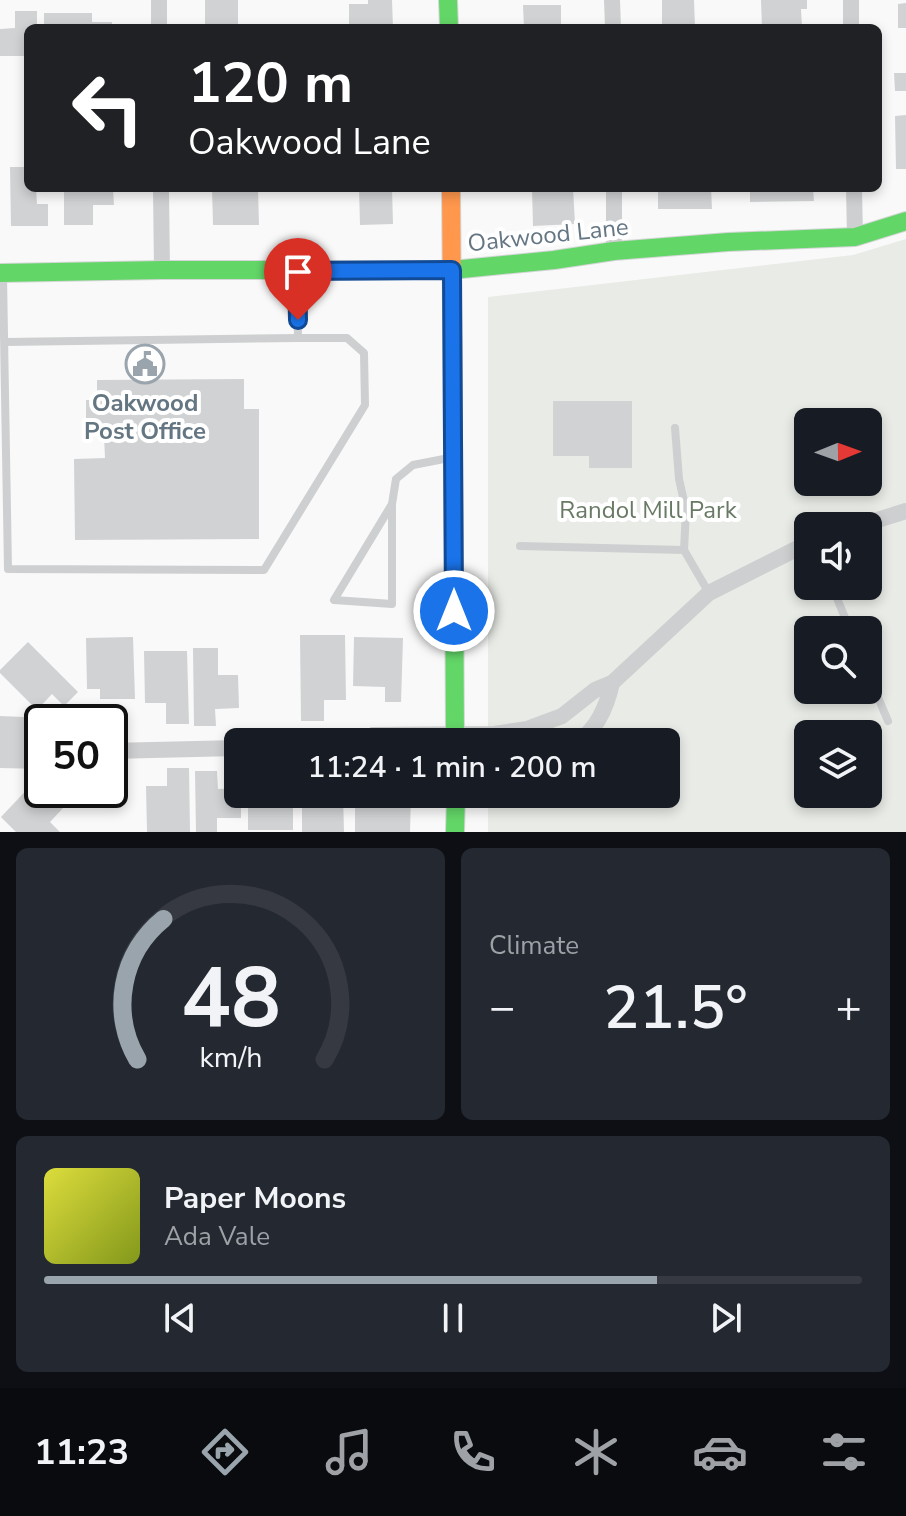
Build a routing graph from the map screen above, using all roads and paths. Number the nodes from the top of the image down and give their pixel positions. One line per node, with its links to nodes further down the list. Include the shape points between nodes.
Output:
1 (159, 0): 5 (street)
2 (448, 0): 6 (street)
3 (612, 0): 7 (street)
4 (851, 0): 8 (street)
5 (159, 24)
6 (449, 24)
7 (613, 24)
8 (851, 24)
9 (161, 192): 16 (street)
10 (451, 192): 17 (street)
11 (614, 192): 15 (street)
12 (854, 192): 14 (street)
13 (906, 221): 14 (street, Oakwood Lane)
14 (855, 237): 15 (street, Oakwood Lane)
15 (614, 251): 17 (street, Oakwood Lane)
16 (162, 270): 18 (street, Oakwood Lane); 19 (street, Oakwood Lane)
17 (452, 270): 18 (street, Oakwood Lane); 23 (street)
18 (297, 271): 20 (lane)
19 (2, 273): 21 (lane)
20 (298, 338): 21 (lane); 21 (lane, via 347,338 364,353 365,405 264,570 8,569)
21 (5, 342)
22 (675, 428): 28 (lane, via 686,510)
23 (453, 457): 24 (lane, via 413,465 396,479); 34 (street)
24 (392, 504): 24 (lane, via 392,604 334,600 377,528)
25 (906, 511): 26 (street)
26 (882, 518)
27 (520, 546): 28 (lane)
28 (684, 550): 30 (lane)
29 (794, 550): 30 (street)
30 (709, 593): 31 (street)
31 (612, 683): 35 (street, via 562,716); 36 (street, via 607,705)
32 (881, 704): 33 (lane)
33 (888, 721)
34 (455, 728)
35 (525, 728)
36 (591, 728)
37 (224, 748): 38 (street)
38 (128, 751)
39 (456, 808): 40 (street)
40 (455, 832)

